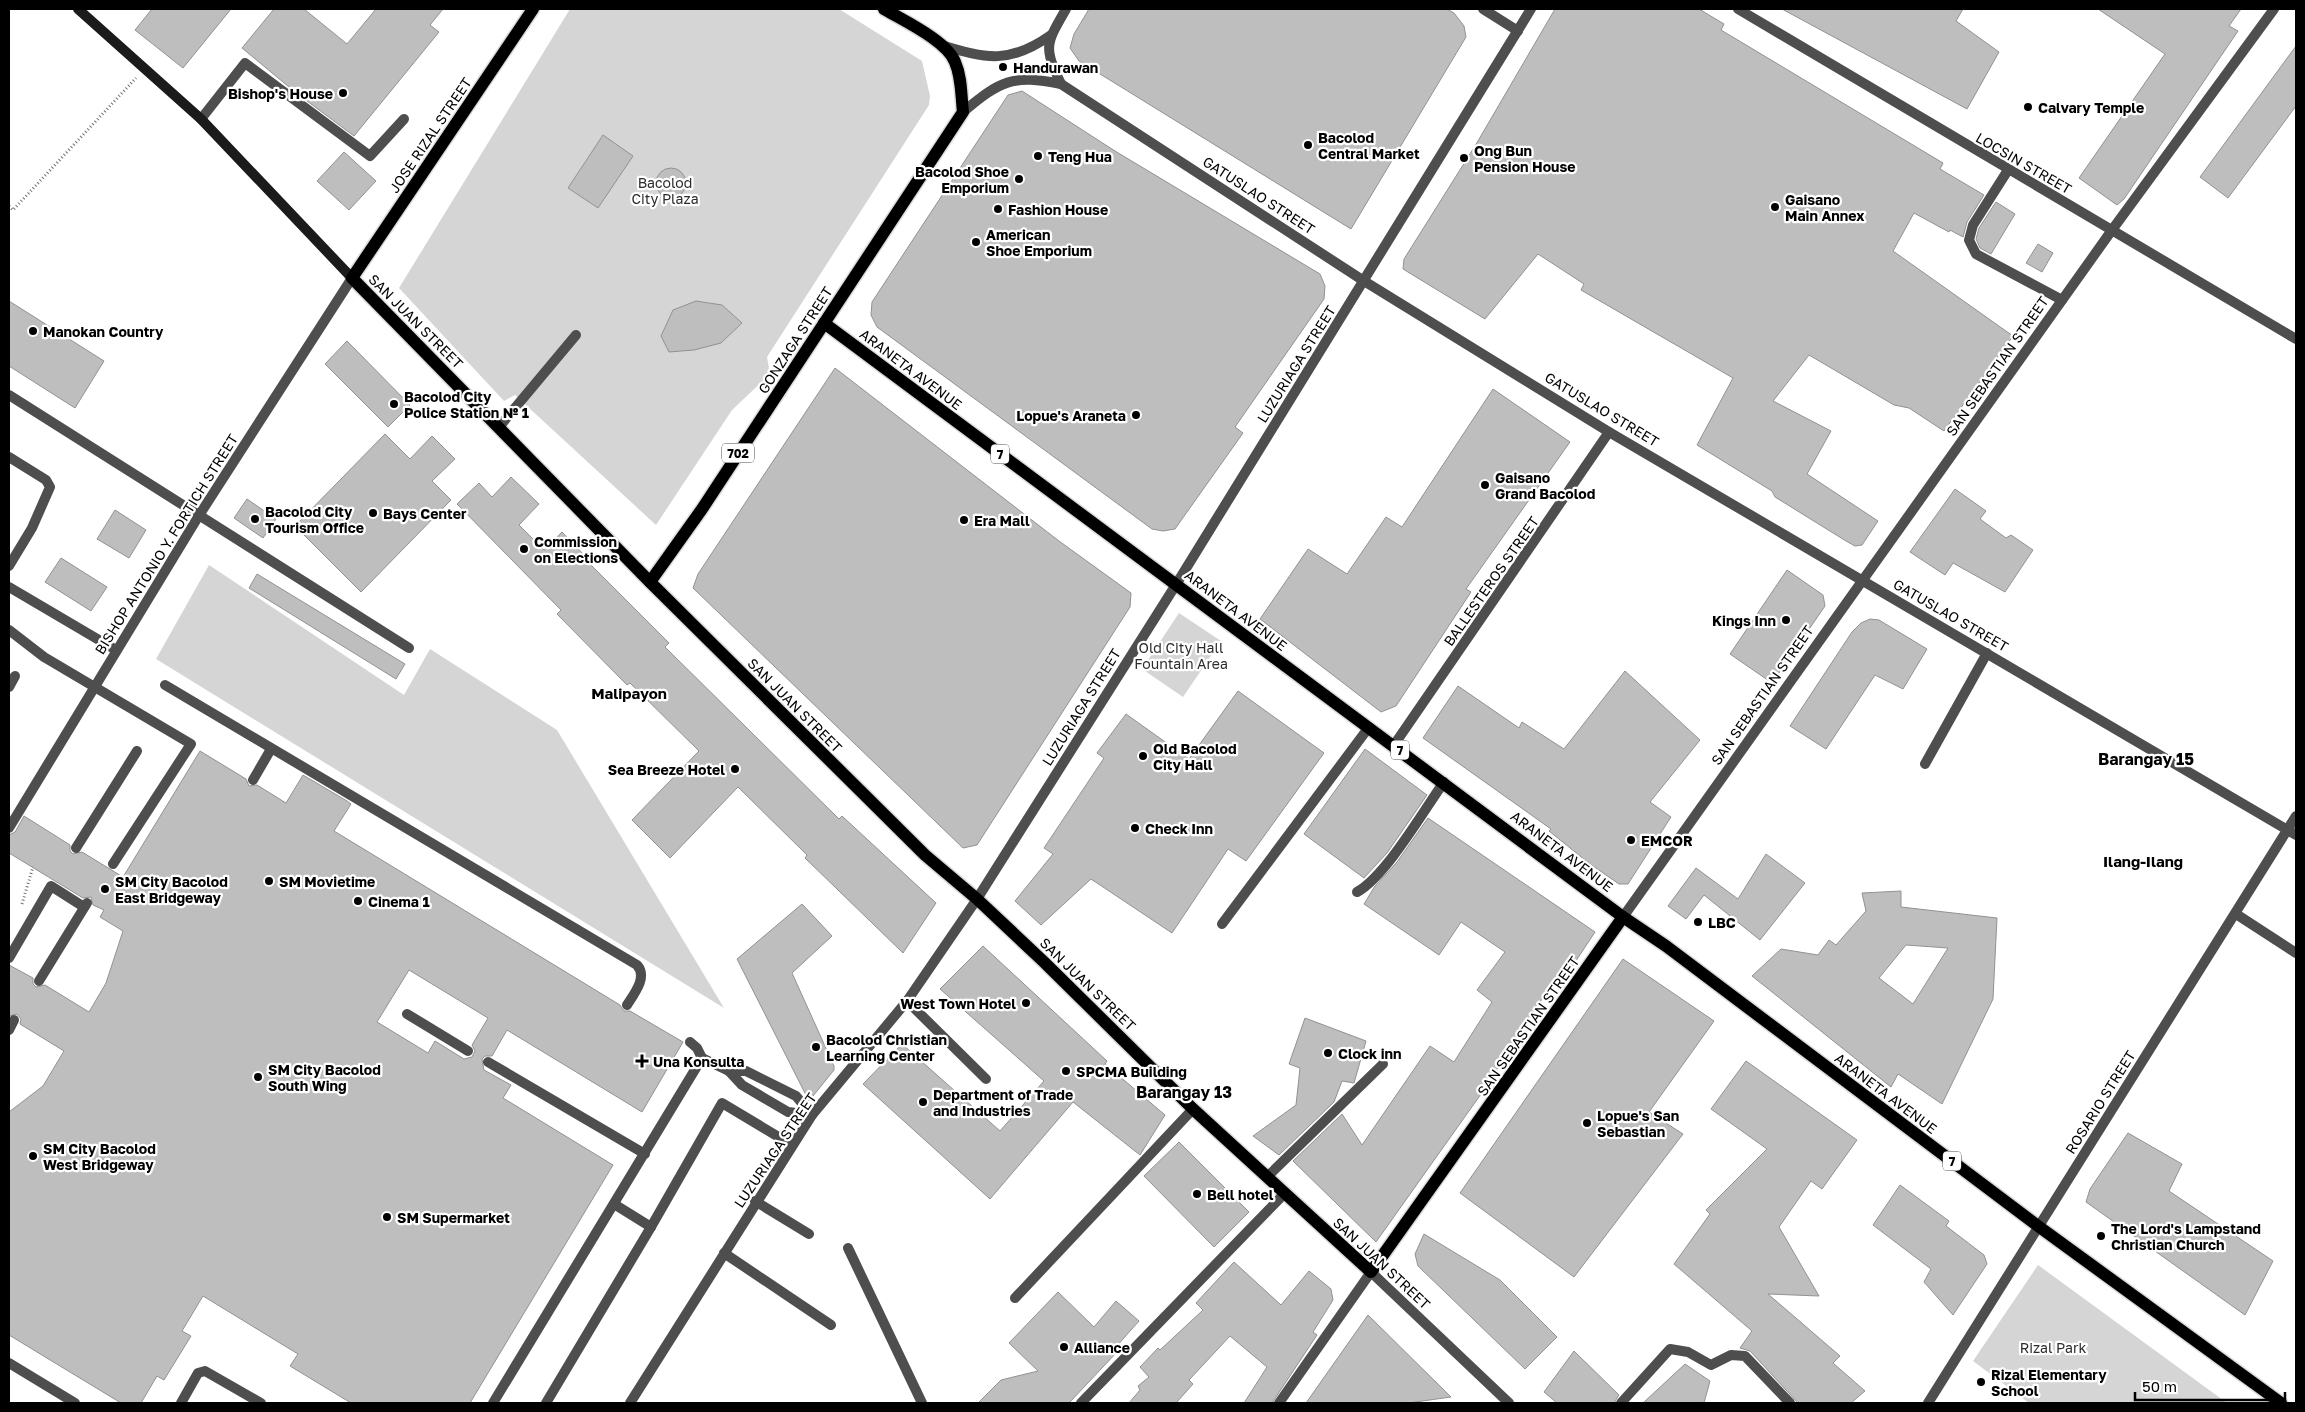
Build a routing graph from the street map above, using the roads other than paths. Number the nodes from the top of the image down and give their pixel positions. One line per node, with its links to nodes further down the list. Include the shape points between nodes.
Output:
1 (78, 9): 14 (main road, SAN JUAN STREET)
2 (533, 9): 18 (main road, JOSE RIZAL STREET)
3 (884, 9): 11 (main road)
4 (1066, 9): 10 (street)
5 (1483, 9): 9 (street)
6 (1531, 9): 9 (street, LUZURIAGA STREET)
7 (1738, 9): 16 (street, LOCSIN STREET)
8 (2274, 9): 17 (street, SAN SEBASTIAN STREET)
9 (1518, 31): 19 (street, LUZURIAGA STREET)
10 (1051, 35): 11 (street, via 1030,49 1005,57 979,55); 12 (street, via 1048,52)
11 (941, 45): 13 (main road, via 949,50 955,62)
12 (1061, 84): 13 (street, GATUSLAO STREET, via 1019,79 986,93); 19 (street, GATUSLAO STREET)
13 (963, 112): 21 (main road, GONZAGA STREET)
14 (201, 119): 15 (street, via 244,63 370,156); 18 (main road, SAN JUAN STREET)
15 (404, 119)
16 (2008, 170): 17 (street, LOCSIN STREET); 20 (street, via 1973,225 1969,240 1976,254)
17 (2112, 230): 20 (street, SAN SEBASTIAN STREET); 23 (street, LOCSIN STREET)
18 (352, 278): 25 (main road, SAN JUAN STREET); 28 (street, BISHOP ANTONIO Y. FORTICH STREET)
19 (1364, 281): 26 (street, GATUSLAO STREET); 32 (street, LUZURIAGA STREET)
20 (2062, 300): 30 (street, SAN SEBASTIAN STREET)
21 (824, 323): 31 (main road, GONZAGA STREET / 702); 32 (main road, ARANETA AVENUE / 7)
22 (576, 335): 25 (street)
23 (2296, 339)
24 (9, 395): 28 (street)
25 (499, 426): 31 (main road, SAN JUAN STREET)
26 (1609, 432): 30 (street, GATUSLAO STREET); 43 (street, BALLESTEROS STREET)
27 (9, 457): 29 (street, via 46,480 50,487 32,528)
28 (198, 517): 35 (street); 36 (street, BISHOP ANTONIO Y. FORTICH STREET)
29 (9, 566)
30 (1862, 580): 37 (street, GATUSLAO STREET); 57 (street, SAN SEBASTIAN STREET)
31 (650, 582): 55 (main road, SAN JUAN STREET, via 925,855)
32 (1177, 584): 42 (main road, ARANETA AVENUE / 7); 55 (street, LUZURIAGA STREET)
33 (9, 587): 36 (street)
34 (9, 630): 39 (street, via 44,657)
35 (409, 648)
36 (116, 650): 39 (street, BISHOP ANTONIO Y. FORTICH STREET)
37 (1986, 653): 46 (street); 51 (street, GATUSLAO STREET)
38 (16, 676): 41 (street)
39 (95, 685): 50 (street, BISHOP ANTONIO Y. FORTICH STREET); 53 (street, via 191,744)
40 (165, 686): 44 (street)
41 (9, 687)
42 (1369, 727): 43 (main road, ARANETA AVENUE / 7); 58 (street)
43 (1394, 745): 48 (main road, ARANETA AVENUE / 7)
44 (271, 749): 47 (street); 63 (street, via 638,965 642,978)
45 (137, 751): 52 (street)
46 (1924, 764)
47 (253, 780)
48 (1444, 782): 54 (street, via 1381,872); 57 (main road, ARANETA AVENUE / 7)
49 (2296, 816): 51 (street, ROSARIO STREET)
50 (9, 828)
51 (2292, 833): 56 (street, ROSARIO STREET)
52 (76, 848)
53 (113, 864)
54 (1357, 892)
55 (977, 899): 62 (street, LUZURIAGA STREET); 72 (main road, SAN JUAN STREET)
56 (2236, 914): 59 (street); 80 (street, ROSARIO STREET)
57 (1623, 917): 80 (main road, ARANETA AVENUE / 7); 85 (main road, SAN SEBASTIAN STREET)
58 (1222, 924)
59 (2296, 953)
60 (9, 958): 61 (street, via 51,886 86,905)
61 (39, 981)
62 (907, 1001): 71 (street); 73 (street, LUZURIAGA STREET)
63 (627, 1005)
64 (407, 1014): 66 (street)
65 (690, 1042): 67 (street)
66 (468, 1051)
67 (702, 1058): 70 (street); 75 (street)
68 (488, 1062): 75 (street)
69 (1383, 1064): 76 (street)
70 (729, 1071): 73 (street, via 742,1085 788,1112); 73 (street, via 746,1071 796,1096)
71 (986, 1080)
72 (1194, 1109): 76 (main road, SAN JUAN STREET); 86 (street)
73 (812, 1116): 74 (street, LUZURIAGA STREET)
74 (792, 1145): 78 (street, LUZURIAGA STREET); 81 (street, via 722,1103)
75 (644, 1154): 79 (street)
76 (1267, 1177): 77 (main road, SAN JUAN STREET)
77 (1284, 1194): 85 (main road, SAN JUAN STREET); 97 (street)
78 (755, 1202): 82 (street); 84 (street, LUZURIAGA STREET)
79 (614, 1204): 81 (street); 93 (street)
80 (2038, 1226): 102 (street, ROSARIO STREET); 103 (main road, ARANETA AVENUE / 7)
81 (651, 1227): 94 (street)
82 (809, 1234)
83 (848, 1248): 96 (street)
84 (724, 1252): 87 (street); 95 (street, LUZURIAGA STREET)
85 (1371, 1272): 98 (street, SAN SEBASTIAN STREET); 99 (street, SAN JUAN STREET)
86 (1015, 1298)
87 (831, 1325)
88 (9, 1363): 90 (street)
89 (246, 1400): 91 (street, via 202,1371); 92 (street)
90 (75, 1403)
91 (181, 1403)
92 (261, 1403)
93 (493, 1403)
94 (546, 1403)
95 (630, 1403)
96 (922, 1403)
97 (1082, 1403)
98 (1279, 1403)
99 (1510, 1403)
100 (1621, 1403): 101 (street, via 1670,1349 1688,1352 1711,1366 1730,1355 1746,1356)
101 (1790, 1403)
102 (1928, 1403)
103 (2281, 1403)

